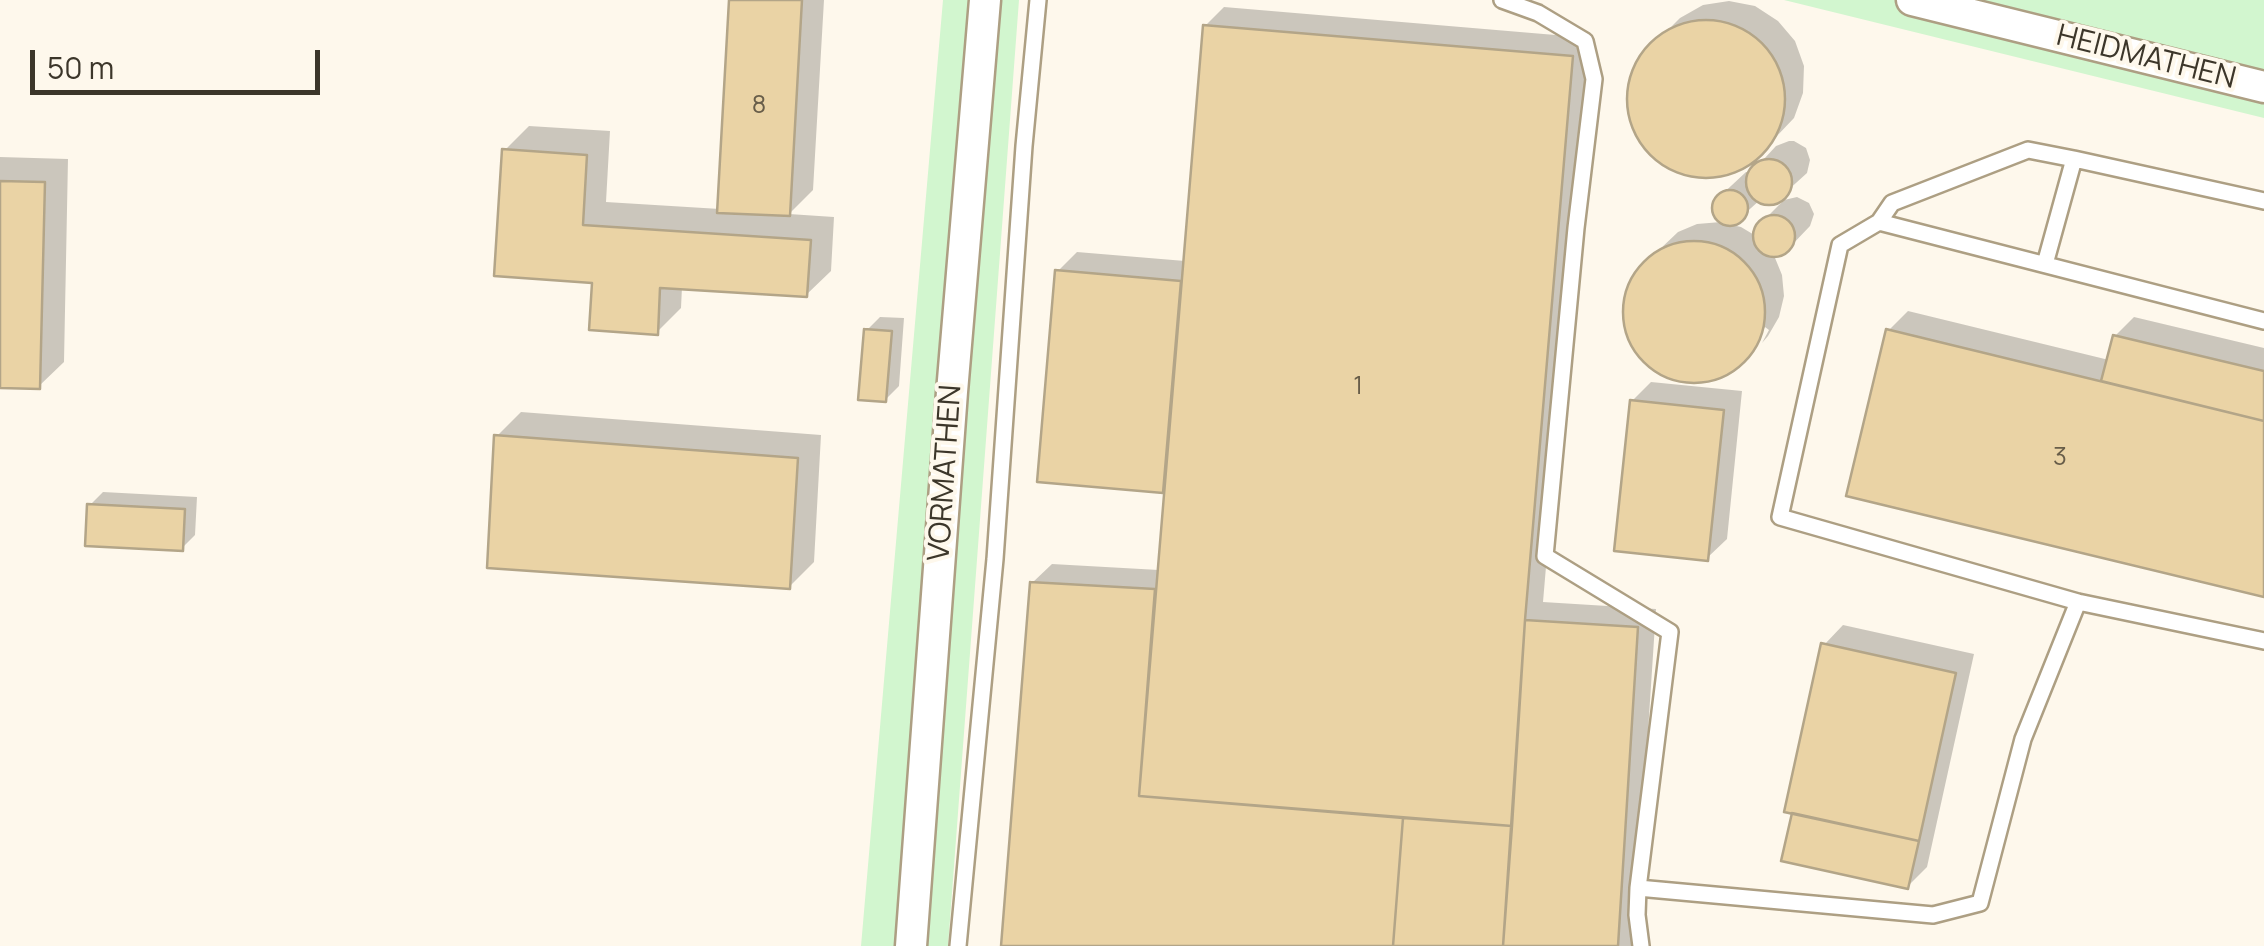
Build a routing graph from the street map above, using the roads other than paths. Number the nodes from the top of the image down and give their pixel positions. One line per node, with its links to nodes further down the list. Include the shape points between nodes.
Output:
1 (985, 0): 14 (street, VORMATHEN)
2 (1038, 0): 15 (lane)
3 (1502, 0): 13 (lane, via 1586,42 1594,79 1545,556 1670,632)
4 (1912, 0): 5 (street, HEIDMATHEN)
5 (2264, 88)
6 (2074, 158): 7 (lane); 8 (lane, via 2028,150 1892,203); 9 (lane)
7 (2264, 201)
8 (1879, 222): 9 (lane); 11 (lane, via 1840,245 1780,517)
9 (2045, 264): 10 (lane)
10 (2264, 321)
11 (2078, 602): 12 (lane); 13 (lane, via 2023,738 1980,903 1932,916)
12 (2264, 642)
13 (1638, 888): 16 (lane)
14 (911, 946)
15 (958, 946)
16 (1641, 946)

